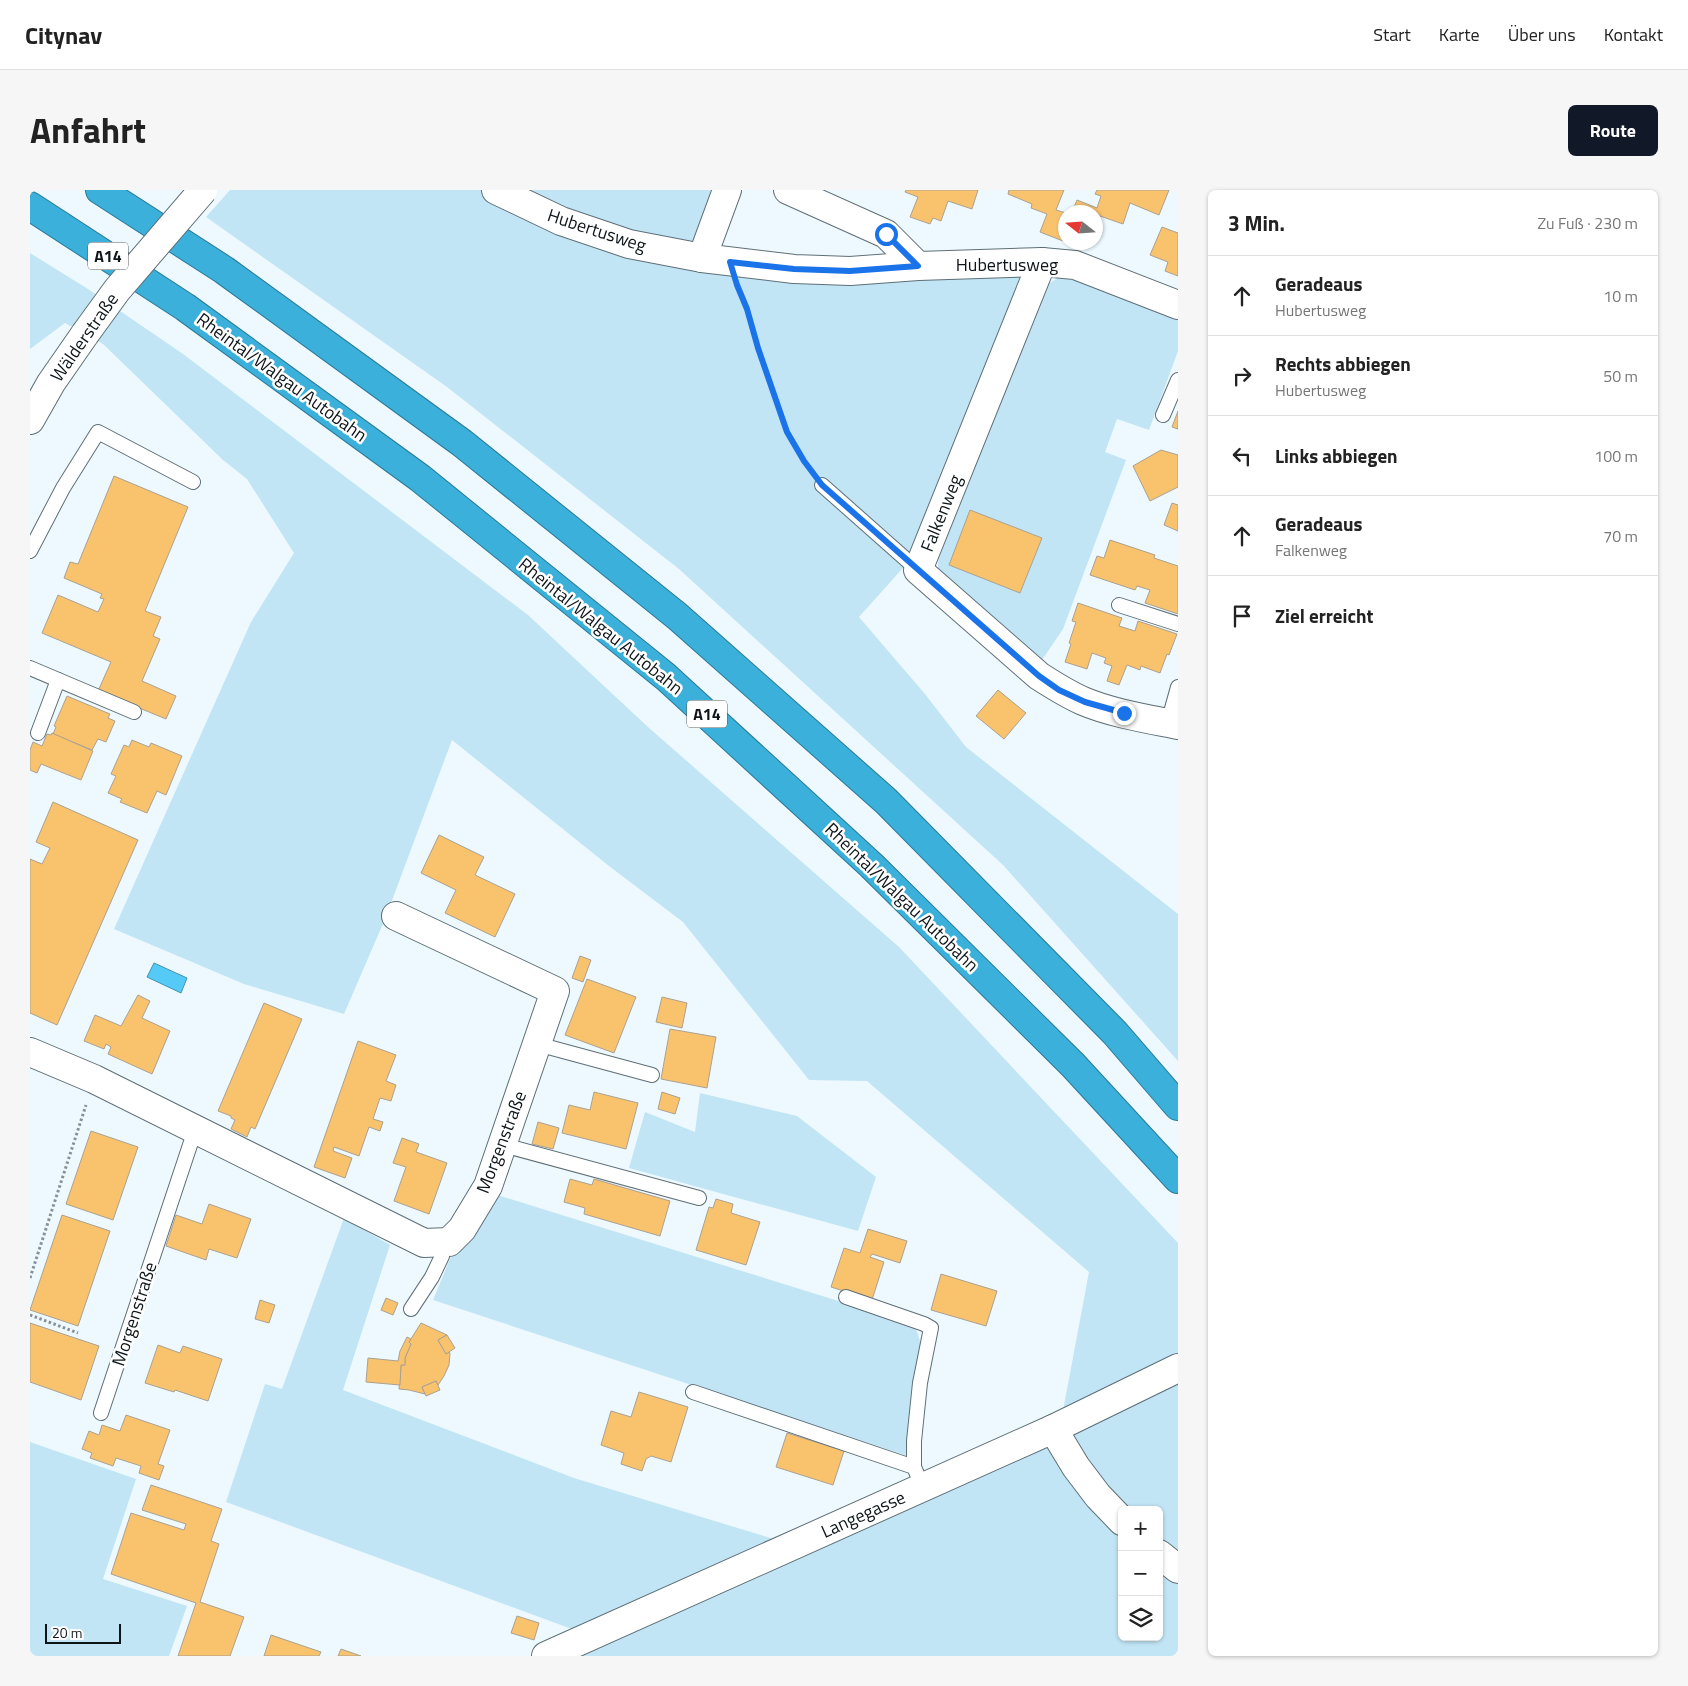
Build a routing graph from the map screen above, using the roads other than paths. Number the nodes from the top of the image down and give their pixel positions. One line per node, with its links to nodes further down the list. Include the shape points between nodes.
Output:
1 (100, 190): 30 (highway, via 224,270 462,443 677,616 886,801 1115,1033)
2 (203, 190): 13 (street, Wälderstraße, bridge, via 117,290 51,384)
3 (496, 190): 7 (street, Hubertusweg, via 561,221 629,244)
4 (727, 190): 7 (street)
5 (788, 190): 9 (street, via 886,234)
6 (30, 206): 33 (highway, Rheintal/Walgau Autobahn / A14, via 185,307 420,478 666,677 871,865 1073,1065)
7 (702, 258): 9 (street, Hubertusweg, via 794,269 850,271)
8 (1042, 262): 9 (street, Hubertusweg); 10 (street, Hubertusweg, via 1075,265); 17 (street, Falkenweg)
9 (918, 266)
10 (1178, 305)
11 (1178, 380): 12 (lane)
12 (1163, 415)
13 (30, 420)
14 (193, 482): 16 (lane, via 98,432 63,488)
15 (822, 485): 17 (lane)
16 (30, 551)
17 (918, 570): 24 (street, Falkenweg, via 1059,690 1085,702)
18 (1118, 605): 19 (lane)
19 (1178, 624)
20 (30, 668): 21 (lane)
21 (58, 680): 23 (lane); 25 (lane)
22 (1178, 687): 24 (lane, Falkenweg)
23 (134, 712)
24 (1173, 724)
25 (38, 733)
26 (396, 916): 27 (street, Morgenstraße, via 555,991)
27 (536, 1044): 29 (lane); 32 (street, Morgenstraße)
28 (30, 1052): 31 (street, via 94,1079)
29 (652, 1075)
30 (1178, 1106)
31 (195, 1130): 35 (street, via 424,1243); 40 (lane, Morgenstraße)
32 (503, 1145): 34 (lane); 35 (street, Morgenstraße, via 488,1186 462,1229 449,1242)
33 (1178, 1179)
34 (699, 1198)
35 (440, 1243): 37 (lane, via 442,1256)
36 (846, 1297): 42 (lane, via 931,1328 920,1383 914,1442)
37 (411, 1309)
38 (1178, 1368): 41 (street, Langegasse)
39 (693, 1392): 42 (lane)
40 (101, 1413)
41 (1053, 1429): 42 (street, Langegasse); 43 (street, via 1076,1467)
42 (918, 1477): 46 (street, Langegasse)
43 (1118, 1517)
44 (1163, 1557): 45 (street)
45 (1178, 1569)
46 (546, 1656)

